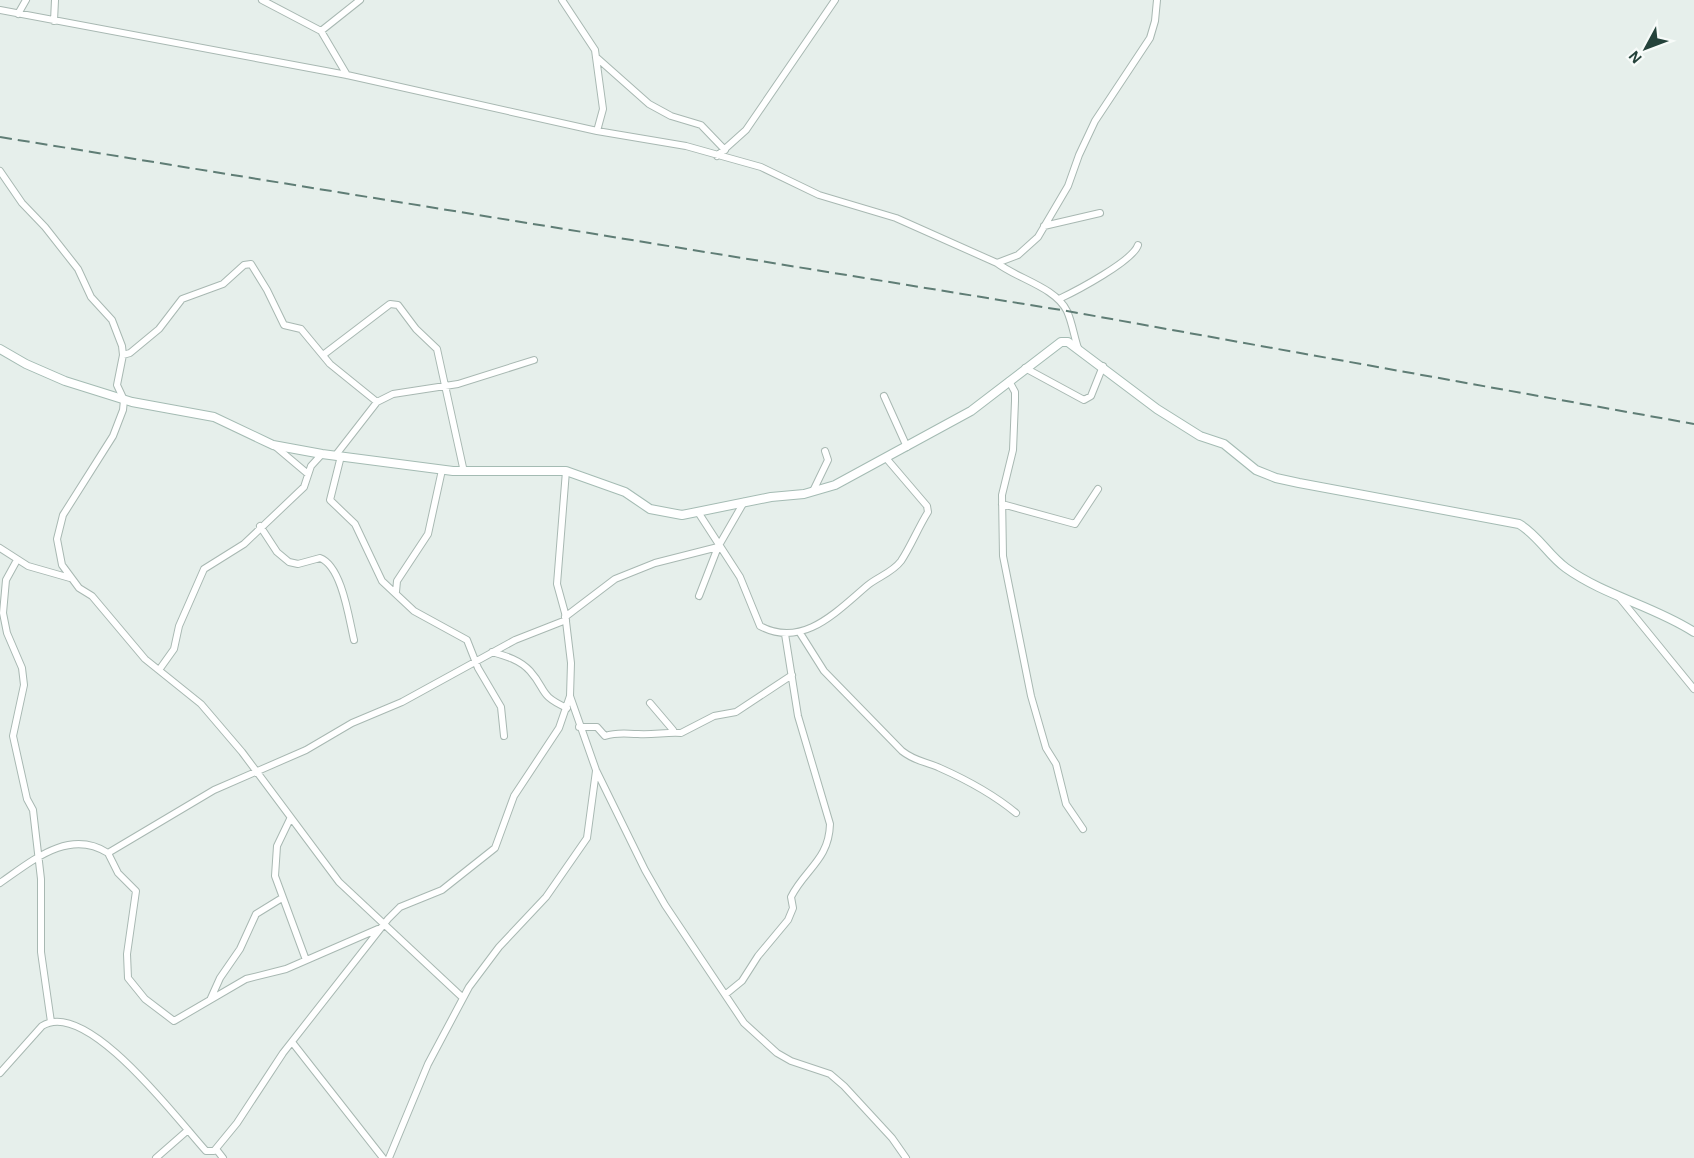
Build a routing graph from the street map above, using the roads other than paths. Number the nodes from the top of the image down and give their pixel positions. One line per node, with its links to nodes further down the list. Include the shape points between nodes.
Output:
1 (26, 0): 9 (street)
2 (55, 0): 10 (street)
3 (262, 0): 11 (street)
4 (360, 0): 11 (street)
5 (562, 0): 12 (street, via 593,44)
6 (835, 0): 15 (street, via 746,130)
7 (1157, 0): 19 (street, via 1150,38 1095,121 1068,186)
8 (0, 10): 9 (street)
9 (18, 14): 10 (street)
10 (54, 21): 13 (street)
11 (321, 31): 13 (street)
12 (597, 57): 14 (street, via 603,109); 15 (street, via 649,104 670,116 701,125)
13 (347, 75): 14 (street)
14 (597, 131): 16 (street, via 686,146)
15 (725, 150): 16 (street)
16 (717, 156): 21 (street, via 761,167 819,195 906,222)
17 (0, 171): 25 (street, via 78,269 91,297 112,320)
18 (1100, 213): 19 (street)
19 (1044, 226): 21 (street, via 1026,249)
20 (1138, 245): 22 (street, via 1121,264)
21 (997, 264): 22 (street)
22 (1059, 299): 23 (street, via 1067,311)
23 (1078, 348): 28 (street); 29 (street, via 1060,342)
24 (0, 349): 33 (street, via 65,381)
25 (123, 355): 26 (street, via 159,329 182,299 223,284 248,264 256,268 283,323 301,329); 33 (street, via 117,385)
26 (323, 355): 31 (street, via 395,302 437,349); 34 (street)
27 (534, 360): 31 (street)
28 (1103, 366): 29 (street, via 1091,396 1084,400); 57 (street, via 1157,409 1200,436 1224,444 1266,474 1519,524 1533,532 1565,568)
29 (1025, 368): 30 (street)
30 (1009, 381): 36 (street, via 971,411); 48 (street, via 1015,392 1013,450)
31 (444, 387): 34 (street, via 400,392); 43 (street)
32 (884, 396): 36 (street)
33 (124, 400): 35 (street, via 214,417); 54 (street, via 116,431 63,515 58,551)
34 (377, 402): 39 (street)
35 (273, 445): 38 (street); 44 (street)
36 (907, 447): 40 (street)
37 (825, 451): 46 (street, via 828,460)
38 (322, 454): 39 (street); 44 (street)
39 (338, 456): 41 (street); 55 (street, via 330,500 356,524 380,577)
40 (886, 458): 46 (street); 60 (street, via 928,512 899,563 845,606)
41 (442, 470): 43 (street); 55 (street, via 428,534 397,581)
42 (566, 471): 43 (street); 49 (street, via 625,492 660,512); 58 (street, via 557,584)
43 (464, 472)
44 (308, 474): 50 (street, via 304,487)
45 (1098, 489): 48 (street, via 1075,524)
46 (813, 492): 47 (street)
47 (744, 502): 49 (street); 51 (street)
48 (1002, 504): 78 (street, via 1003,556 1030,696 1046,748 1056,764 1066,804)
49 (698, 512): 51 (street)
50 (260, 526): 62 (street, via 277,552 289,562 298,564 320,558 329,564 339,583); 65 (street, via 239,548 204,569 179,626 174,649)
51 (719, 545): 56 (street); 58 (street, via 615,579); 61 (street, via 740,577 758,623)
52 (0, 548): 53 (street)
53 (17, 560): 54 (street, via 36,570); 80 (street, via 6,580 3,613 22,668 23,699 13,736 33,810)
54 (71, 578): 65 (street)
55 (396, 592): 64 (street, via 414,611 467,640)
56 (699, 596)
57 (1619, 597): 59 (street); 67 (street)
58 (565, 619): 63 (street); 68 (street, via 571,663)
59 (1694, 632)
60 (800, 633): 61 (street); 76 (street, via 824,671 902,751 915,761 939,767 990,793)
61 (785, 634): 66 (street)
62 (354, 640)
63 (492, 652): 64 (street); 70 (street, via 525,667 544,695)
64 (476, 662): 73 (street, via 501,707); 75 (street)
65 (159, 670): 75 (street, via 201,704)
66 (792, 675): 72 (street, via 736,712 714,716 691,730); 85 (street, via 804,737 830,824 828,844 791,897 793,908 788,920 742,981)
67 (1694, 689)
68 (570, 696): 70 (street); 71 (street)
69 (650, 703): 72 (street)
70 (567, 708): 83 (street, via 559,728 514,796 490,853 435,894 400,907)
71 (579, 728): 72 (street, via 597,727 605,736); 74 (street)
72 (673, 730)
73 (504, 736)
74 (596, 770): 85 (street, via 653,885); 87 (street, via 587,838 546,897 499,947)
75 (257, 772): 77 (street); 79 (street, via 214,790)
76 (1016, 813)
77 (290, 819): 82 (street, via 275,854 275,876); 83 (street, via 339,882)
78 (1083, 829)
79 (108, 853): 80 (street, via 89,844 53,848); 86 (street, via 118,873 136,891 126,973 132,985 174,1021)
80 (38, 856): 81 (street); 88 (street, via 41,952)
81 (0, 883)
82 (282, 898): 84 (street); 86 (street, via 256,914)
83 (381, 927): 84 (street); 87 (street); 89 (street)
84 (306, 960): 86 (street, via 246,979)
85 (726, 994): 97 (street, via 744,1023 768,1046 791,1061 830,1074 844,1086)
86 (211, 998)
87 (463, 998): 96 (street, via 428,1064)
88 (51, 1022): 90 (street, via 42,1026); 91 (street, via 76,1027 127,1060)
89 (292, 1042): 92 (street); 95 (street)
90 (0, 1073)
91 (188, 1130): 92 (street, via 206,1151); 93 (street)
92 (216, 1149): 94 (street)
93 (156, 1158)
94 (223, 1158)
95 (382, 1158)
96 (389, 1158)
97 (906, 1158)

